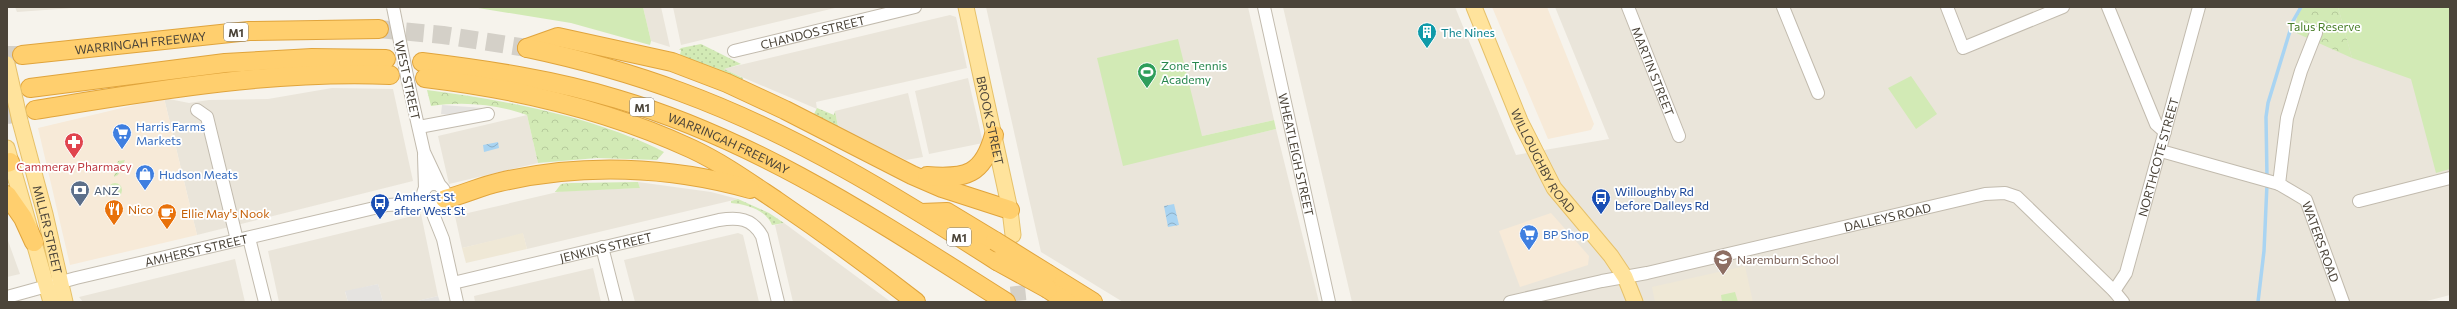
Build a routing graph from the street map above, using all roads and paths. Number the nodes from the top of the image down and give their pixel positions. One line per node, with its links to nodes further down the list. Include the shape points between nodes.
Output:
1 (393, 7): 17 (street, WEST STREET, bridge)
2 (915, 7): 12 (street, CHANDOS STREET)
3 (966, 7): 26 (main road, BROOK STREET)
4 (1264, 7): 61 (street, WHEATLEIGH STREET)
5 (1474, 7): 43 (main road, WILLOUGHBY ROAD, via 1520,121 1554,188 1611,256)
6 (1628, 7): 27 (street, MARTIN STREET)
7 (1783, 7): 19 (street)
8 (1947, 7): 9 (street, via 1963,48)
9 (2063, 7)
10 (2108, 7): 25 (street, via 2156,124)
11 (2199, 7): 25 (street, NORTHCOTE STREET)
12 (886, 10): 15 (street, CHANDOS STREET)
13 (379, 29): 16 (highway, WARRINGAH FREEWAY / M1, via 249,31)
14 (2316, 34): 32 (street, via 2301,71 2287,118)
15 (734, 51)
16 (14, 59): 24 (main road, MILLER STREET, bridge)
17 (419, 75): 23 (street, WEST STREET); 36 (highway, via 526,94 616,119 692,149); 50 (highway, WARRINGAH FREEWAY / M1, via 507,74 571,86 618,99 722,137 827,190 916,243)
18 (30, 88): 20 (highway, via 224,63 312,58 388,67 315,76 185,86)
19 (1818, 93)
20 (35, 110)
21 (197, 110): 40 (street, via 207,117)
22 (488, 114): 23 (street)
23 (419, 127): 34 (street, WEST STREET)
24 (19, 128): 29 (main road, via 16,153); 46 (main road, MILLER STREET)
25 (2165, 132): 28 (street, NORTHCOTE STREET)
26 (994, 135): 30 (highway, via 984,161 971,173 948,177); 37 (main road, BROOK STREET)
27 (1679, 136)
28 (2161, 151): 32 (street, WATERS ROAD); 48 (street, NORTHCOTE STREET, via 2126,273)
29 (8, 157): 41 (main road, MILLER STREET)
30 (912, 175): 37 (highway, via 942,188 995,203); 38 (highway, M1, via 785,110 727,83 672,62 558,37 527,48 636,76 716,107 764,128)
31 (2450, 178): 35 (street)
32 (2279, 184): 65 (street, WATERS ROAD, via 2306,200)
33 (7, 195): 41 (highway, via 23,218)
34 (433, 196): 36 (highway, via 544,175 590,170 640,170 682,174 732,184 750,189); 40 (street, AMHERST STREET); 45 (street, WEST STREET)
35 (2359, 201)
36 (785, 206): 47 (highway)
37 (1010, 210): 39 (main road, BROOK STREET)
38 (921, 212): 44 (highway, M1, bridge, via 997,261); 44 (highway, bridge, via 947,212 994,241)
39 (1013, 235)
40 (243, 239): 46 (street, AMHERST STREET); 53 (street)
41 (34, 242): 46 (main road, MILLER STREET)
42 (602, 247): 45 (street, JENKINS STREET); 55 (street); 56 (street, JENKINS STREET, via 719,220 741,218 758,228)
43 (1625, 278): 48 (street, DALLEYS ROAD, via 1909,210 1985,194 2005,193 2017,197); 62 (street, DALLEYS ROAD); 63 (main road, WILLOUGHBY ROAD)
44 (1048, 282): 59 (highway, M1); 60 (highway)
45 (453, 283): 54 (street, WEST STREET)
46 (54, 284): 49 (street, AMHERST STREET); 51 (main road, MILLER STREET); 52 (main road, MILLER STREET)
47 (901, 290): 57 (highway); 58 (highway, via 914,291)
48 (2114, 291): 64 (street)
49 (7, 297)
50 (1003, 300)
51 (51, 302)
52 (65, 302)
53 (265, 302)
54 (457, 302)
55 (616, 302)
56 (778, 302)
57 (916, 302)
58 (930, 302)
59 (1067, 302)
60 (1093, 302)
61 (1329, 302)
62 (1510, 302)
63 (1635, 302)
64 (2123, 302)
65 (2343, 302)

